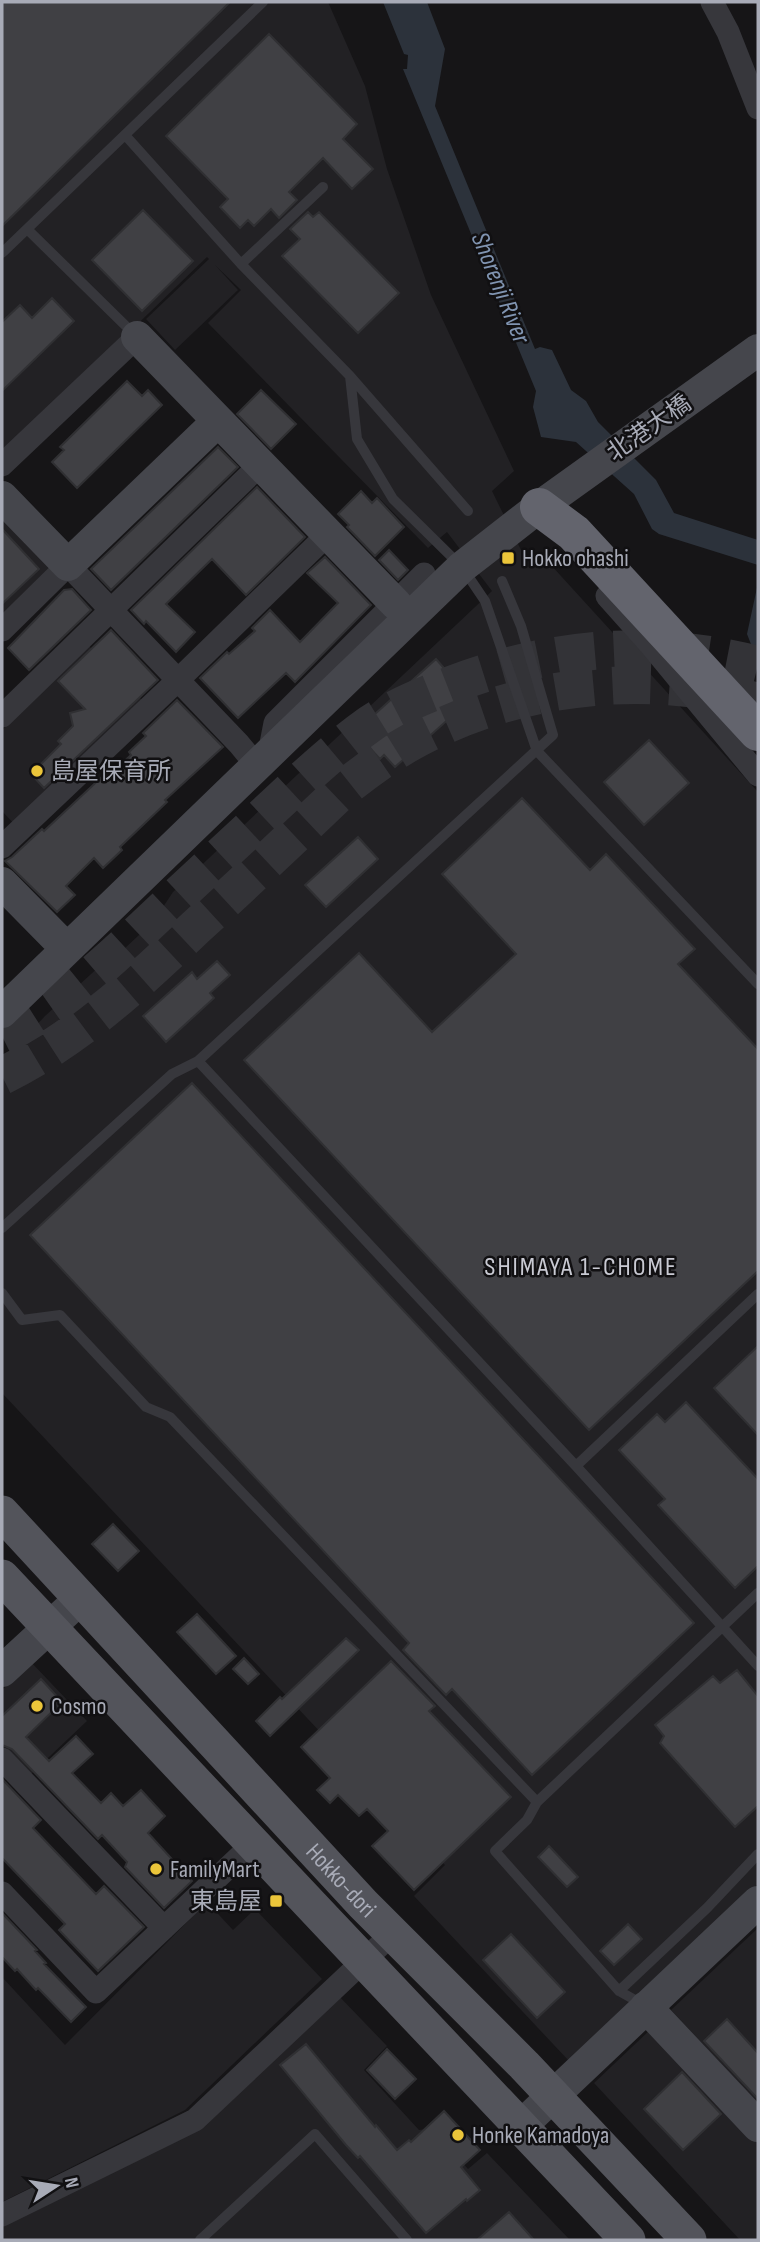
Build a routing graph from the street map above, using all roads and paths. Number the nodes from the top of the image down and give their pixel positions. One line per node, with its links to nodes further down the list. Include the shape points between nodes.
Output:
1 (263, 2): 4 (lane)
2 (712, 2): 3 (street)
3 (758, 108)
4 (125, 135): 6 (lane); 8 (lane)
5 (323, 187): 8 (lane)
6 (27, 229): 7 (lane); 9 (lane)
7 (2, 253)
8 (241, 264): 11 (lane)
9 (137, 337): 12 (street); 14 (street)
10 (758, 350): 16 (street, 北港大橋)
11 (350, 376): 17 (lane); 20 (lane, via 357,439 393,499)
12 (218, 421): 13 (street); 19 (street)
13 (261, 464): 18 (street); 24 (street)
14 (2, 465)
15 (2, 497): 19 (street)
16 (539, 507): 20 (street, 北港大橋); 28 (highway, via 574,533); 31 (street, via 560,545 649,643)
17 (468, 511)
18 (328, 534): 23 (street); 26 (street)
19 (68, 565): 24 (street); 25 (street)
20 (462, 567): 29 (lane, via 485,601); 30 (street, 北港大橋)
21 (424, 575): 23 (street)
22 (502, 581): 29 (lane, via 521,626 553,736)
23 (396, 604): 30 (street, via 275,723)
24 (110, 610): 26 (street); 27 (street)
25 (2, 630)
26 (178, 680): 30 (street); 32 (street)
27 (2, 716)
28 (758, 732)
29 (537, 751): 35 (lane); 37 (lane)
30 (263, 760): 34 (street, 北港大橋)
31 (758, 775)
32 (2, 847)
33 (2, 883): 34 (street)
34 (67, 949): 36 (street, 北港大橋)
35 (758, 984)
36 (2, 1012)
37 (198, 1060): 38 (lane, via 172,1074); 41 (lane)
38 (2, 1228)
39 (2, 1293): 51 (lane, via 22,1320 61,1315 146,1407 170,1417)
40 (758, 1294): 41 (lane)
41 (576, 1466): 47 (lane)
42 (2, 1513): 45 (main road, Hokko-dori)
43 (2, 1577): 46 (main road, Hokko-dori)
44 (758, 1593): 47 (lane)
45 (80, 1599): 46 (street); 57 (main road, Hokko-dori)
46 (49, 1627): 49 (street); 52 (main road, Hokko-dori)
47 (723, 1627): 48 (lane); 51 (lane)
48 (758, 1666)
49 (2, 1671)
50 (2, 1759): 56 (street)
51 (537, 1802): 59 (lane, via 527,1820 495,1851)
52 (253, 1844): 56 (street); 58 (main road, Hokko-dori)
53 (758, 1854): 59 (lane)
54 (2, 1893): 56 (street, via 96,1992)
55 (758, 1902): 60 (street)
56 (164, 1928)
57 (392, 1934): 58 (street); 61 (main road, Hokko-dori)
58 (364, 1960): 63 (main road, Hokko-dori); 64 (street, via 195,2120)
59 (619, 1991): 60 (lane)
60 (646, 2007): 61 (street); 62 (street)
61 (553, 2096): 63 (street); 68 (main road, Hokko-dori)
62 (758, 2126)
63 (520, 2127): 67 (main road, Hokko-dori)
64 (2, 2215)
65 (208, 2238): 66 (lane, via 315,2134)
66 (407, 2240)
67 (628, 2240)
68 (689, 2240)

